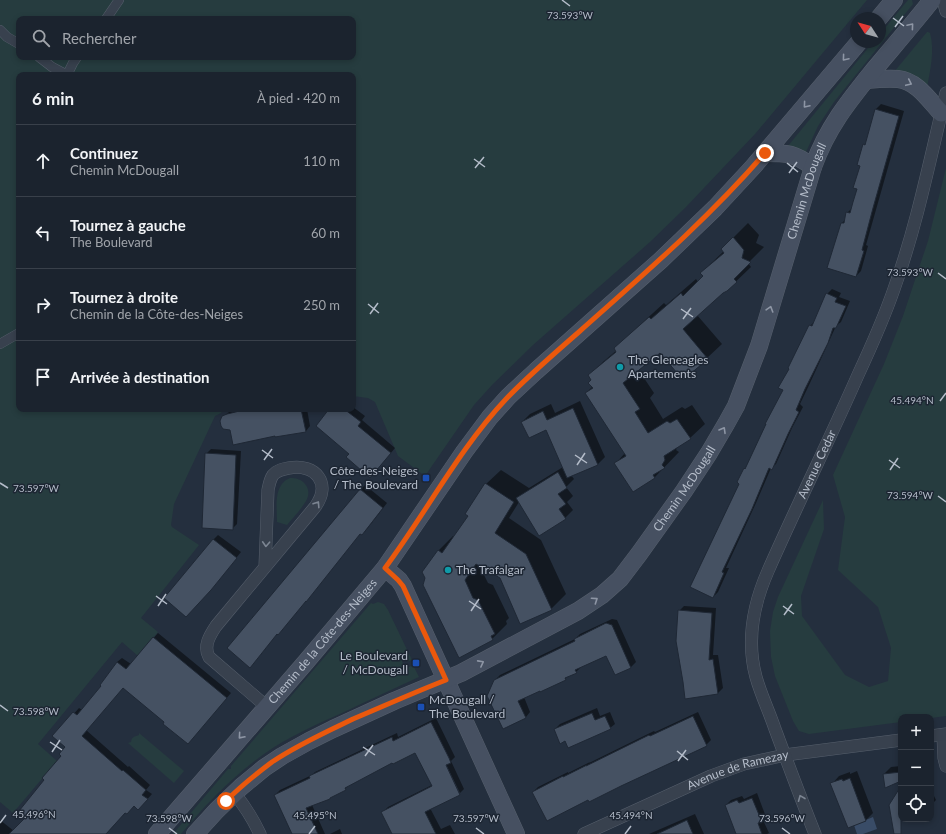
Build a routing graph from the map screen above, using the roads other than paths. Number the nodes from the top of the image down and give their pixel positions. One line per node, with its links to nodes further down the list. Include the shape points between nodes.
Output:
1 (119, 0): 7 (street)
2 (894, 0): 6 (main road)
3 (932, 0): 15 (main road, Chemin McDougall, one-way to 3)
4 (943, 0): 5 (street)
5 (946, 11)
6 (884, 12)
7 (108, 16)
8 (0, 30): 9 (street)
9 (16, 42)
10 (854, 48): 18 (main road, Chemin de la Côte-des-Neiges, one-way to 18)
11 (43, 60): 13 (street)
12 (75, 60): 14 (street)
13 (61, 72)
14 (68, 72)
15 (866, 80): 17 (main road, one-way to 17, via 897,79 909,82); 19 (main road, Chemin McDougall, via 833,124)
16 (946, 93): 17 (street, Avenue Cedar)
17 (941, 113): 28 (street, Avenue Cedar, via 927,178 894,291 868,355 768,570 755,606 751,640 754,667)
18 (765, 153): 19 (main road, via 792,155); 23 (main road, Chemin de la Côte-des-Neiges, via 722,201 503,402 473,438)
19 (813, 167): 24 (main road, Chemin McDougall, one-way to 19, via 592,603 616,583 639,554 710,453 736,406 759,346)
20 (16, 335): 21 (street)
21 (0, 344)
22 (265, 567): 22 (street, one-way to 22, via 320,501 321,482 315,473 302,466 282,469 271,478 268,490); 25 (street, via 212,632 208,639 207,652 209,657)
23 (385, 568): 24 (main road, via 403,586); 25 (main road, Chemin de la Côte-des-Neiges)
24 (446, 680): 30 (main road, Chemin McDougall, via 309,740 273,762); 34 (main road)
25 (267, 707): 31 (main road, Chemin de la Côte-des-Neiges, one-way to 31)
26 (940, 735): 29 (street)
27 (898, 740): 28 (street, Avenue de Ramezay)
28 (785, 755): 35 (street, Avenue de Ramezay, via 753,761 723,771); 36 (street, Avenue Cedar, one-way to 28)
29 (946, 766)
30 (234, 793): 32 (main road); 33 (street)
31 (157, 834)
32 (195, 834)
33 (260, 834)
34 (516, 834)
35 (584, 834)
36 (815, 834)

